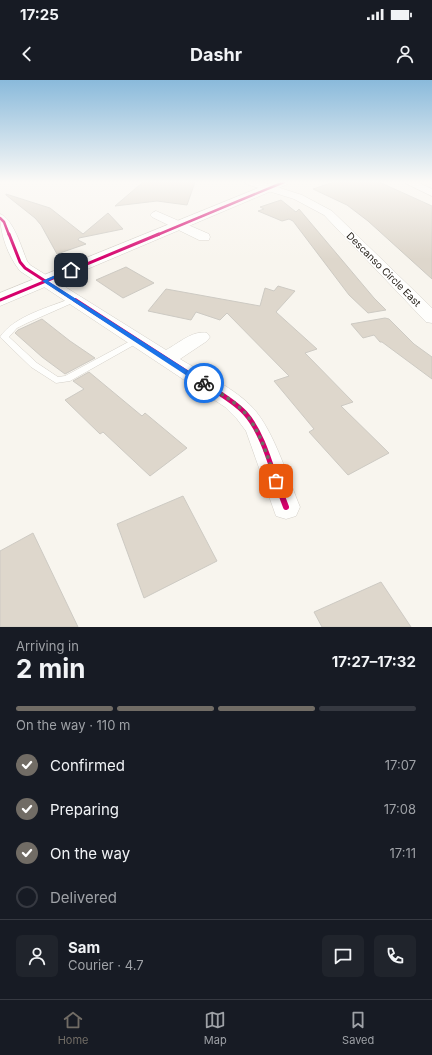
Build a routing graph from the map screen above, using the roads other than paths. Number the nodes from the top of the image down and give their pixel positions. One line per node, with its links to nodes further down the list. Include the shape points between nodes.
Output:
1 (221, 208): 5 (street)
2 (318, 208): 10 (street, Descanso Circle East, via 328,213)
3 (156, 215): 5 (street)
4 (0, 218): 7 (street, via 20,262)
5 (178, 225): 6 (street); 7 (street)
6 (204, 237)
7 (44, 281): 8 (street); 9 (street)
8 (0, 300)
9 (75, 300): 12 (street); 12 (lane, via 14,326 5,332 4,337 34,365 56,380 62,380)
10 (432, 318)
11 (201, 336): 13 (street)
12 (137, 341): 13 (street)
13 (166, 359): 14 (street, via 233,402 245,413 256,428)
14 (286, 507)

